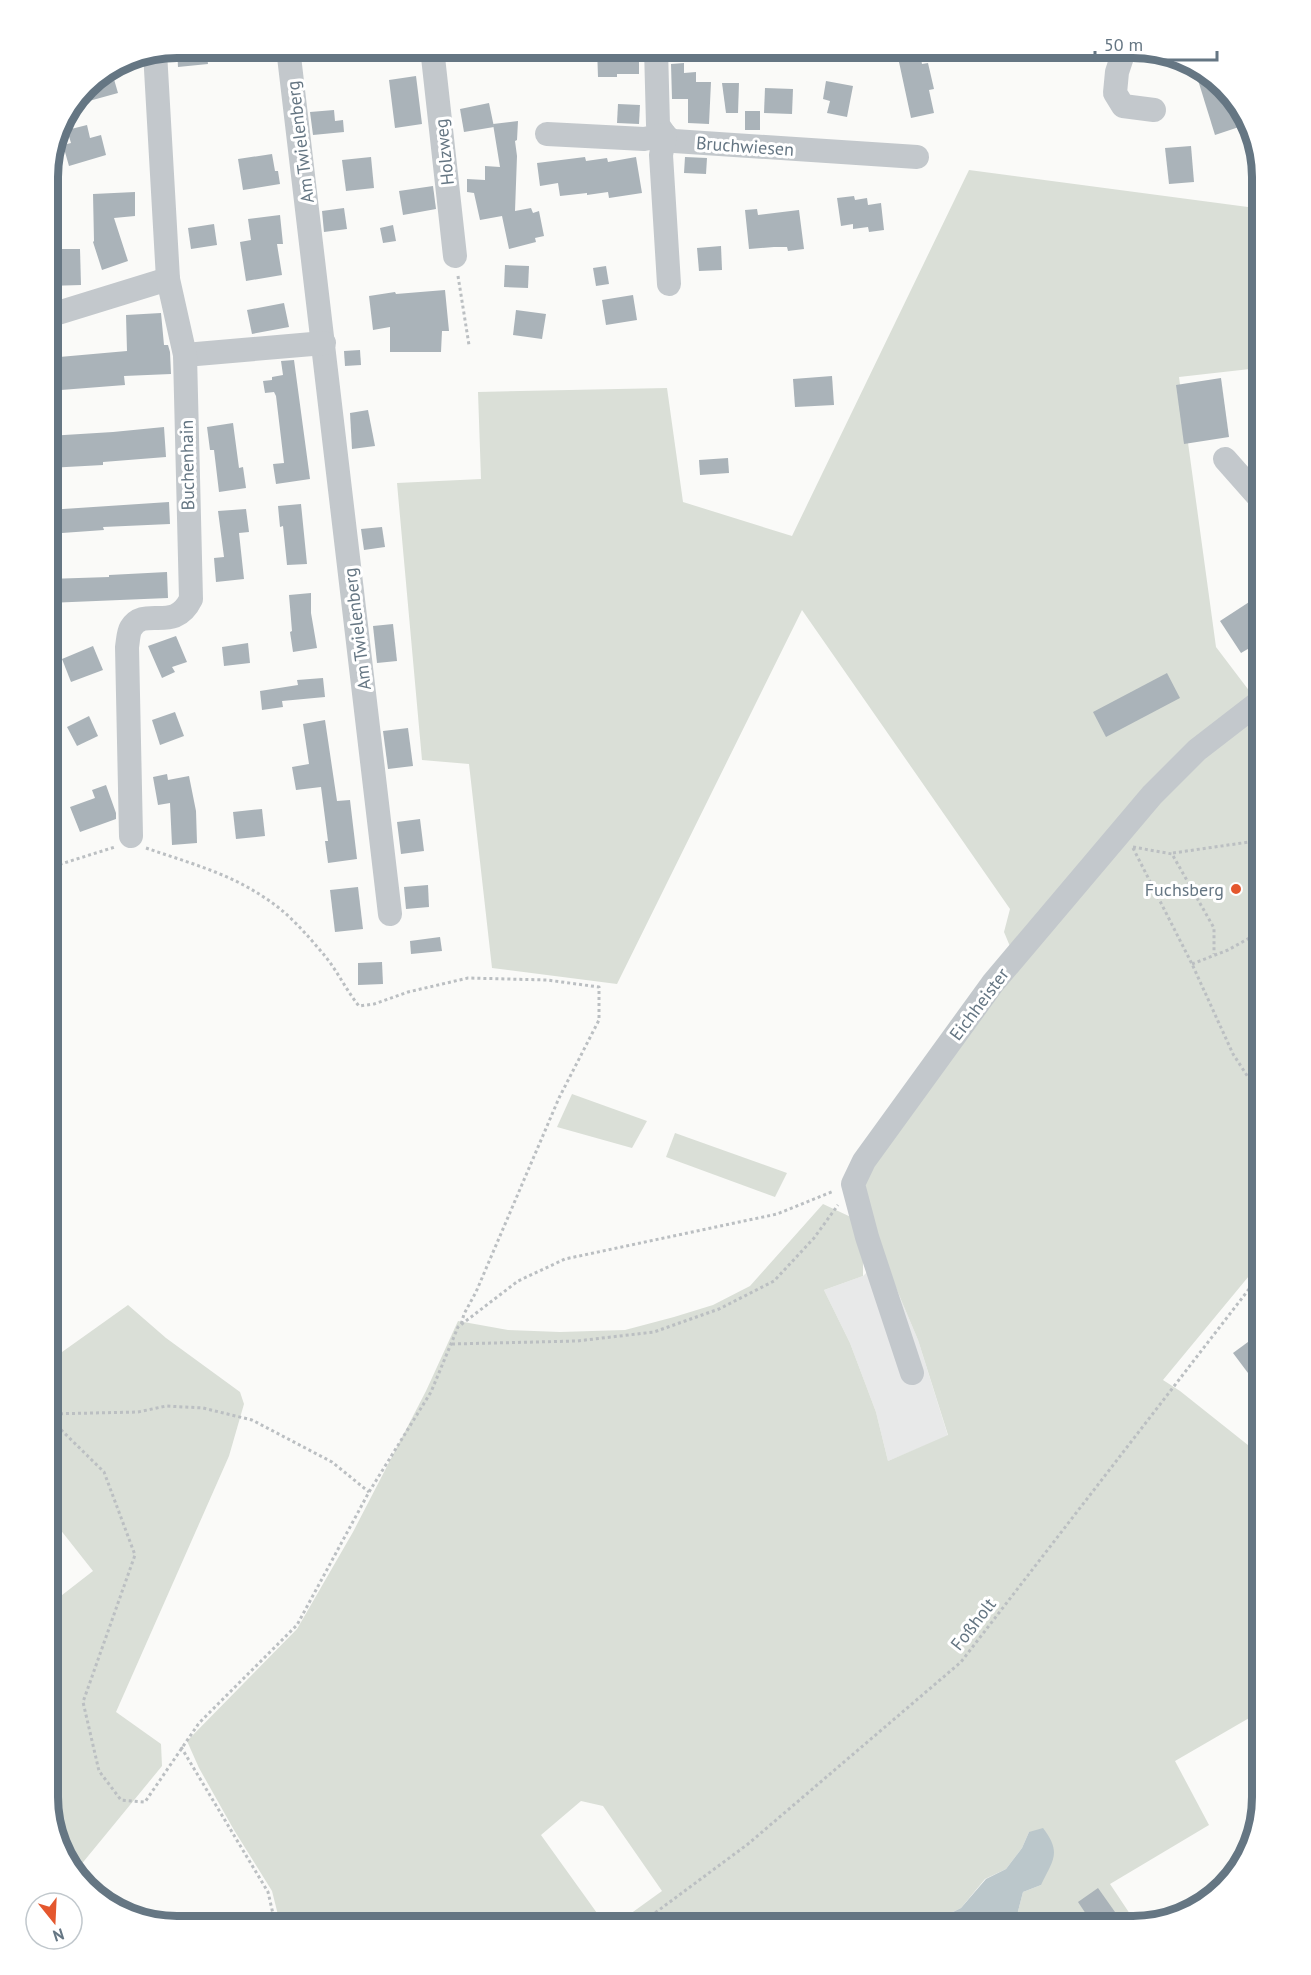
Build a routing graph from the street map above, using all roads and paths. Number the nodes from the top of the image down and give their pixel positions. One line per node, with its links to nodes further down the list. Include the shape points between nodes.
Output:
1 (289, 59): 14 (street, Am Twielenberg)
2 (433, 59): 10 (street, Holzweg)
3 (656, 59): 8 (street, via 658,125)
4 (1121, 59): 6 (street, via 1115,93 1123,106)
5 (156, 61): 11 (street, Buchenhain)
6 (1155, 110)
7 (547, 134): 8 (street, via 644,139)
8 (665, 135): 9 (street, Bruchwiesen, via 674,141); 12 (street, via 661,155)
9 (917, 157)
10 (455, 256): 15 (path)
11 (168, 279): 13 (street); 16 (street, Buchenhain)
12 (669, 284)
13 (59, 313)
14 (324, 343): 16 (street); 24 (street, Am Twielenberg)
15 (469, 345)
16 (185, 355): 20 (street, Buchenhain, via 191,599 185,611 174,617 143,618 131,628 127,647)
17 (1225, 459): 18 (street)
18 (1252, 490)
19 (1252, 708): 29 (street, Eichheister, via 1197,750 1152,795 993,983 864,1161)
20 (131, 839): 23 (path); 31 (path, via 206,867 265,898 288,916 325,956 358,1006 468,978 547,980 599,987 599,1020 559,1098)
21 (1252, 842): 22 (path)
22 (1172, 854): 26 (path, via 1214,928); 27 (path, via 1133,847)
23 (59, 864)
24 (390, 914)
25 (1252, 936): 26 (path)
26 (1214, 954): 27 (path)
27 (1192, 964): 28 (path, via 1233,1054)
28 (1252, 1083)
29 (853, 1184): 31 (path, via 777,1214 565,1259 518,1281); 32 (path, via 814,1238 774,1281 719,1309 654,1332 577,1341); 33 (street)
30 (1252, 1285): 39 (path, Foßholt, via 961,1662 748,1844)
31 (461, 1326): 32 (path)
32 (452, 1344): 36 (path, via 430,1392)
33 (912, 1373)
34 (58, 1415): 36 (path, via 138,1412 166,1406 203,1408 252,1420 332,1462)
35 (58, 1425): 37 (path, via 104,1472 135,1555 83,1702 99,1771 121,1800 145,1803)
36 (369, 1492): 37 (path, via 297,1625 199,1723)
37 (181, 1747): 38 (path, via 268,1892)
38 (273, 1916)
39 (651, 1916)

